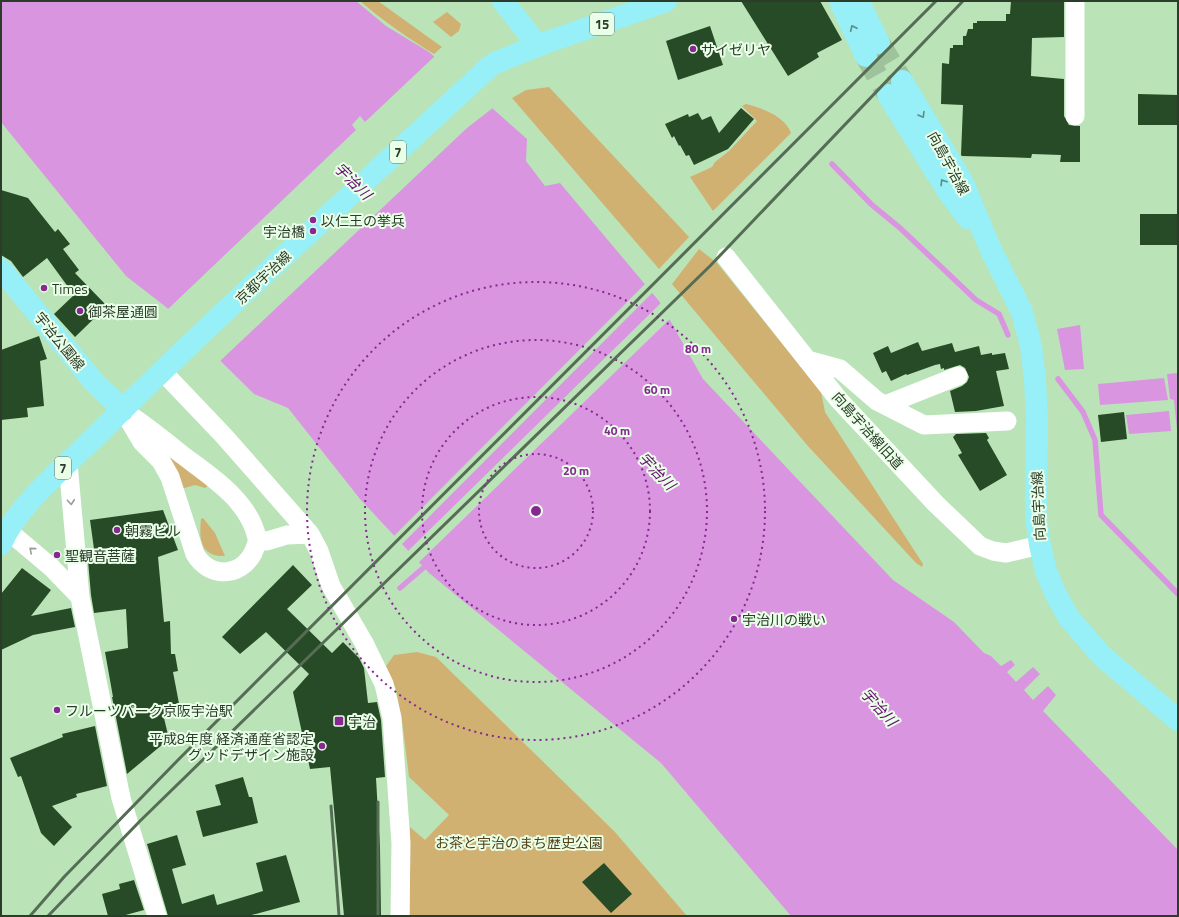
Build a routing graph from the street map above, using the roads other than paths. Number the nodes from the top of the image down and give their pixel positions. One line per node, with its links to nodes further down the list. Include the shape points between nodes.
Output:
1 (503, 1): 6 (main road)
2 (666, 1): 6 (main road, 15)
3 (840, 1): 4 (main road, one-way to 3, via 873,49)
4 (858, 1)
5 (1075, 1): 8 (street)
6 (538, 46): 12 (main road, 京都宇治線 / 7, via 497,62)
7 (895, 88): 21 (main road, 向島宇治線, via 963,183 990,248 1022,312 1031,346 1036,410 1036,516)
8 (1075, 116)
9 (726, 257): 11 (street, 向島宇治線旧道)
10 (1, 269): 15 (main road, 宇治公園線, via 94,382)
11 (807, 360): 14 (street, via 840,369); 21 (street, 向島宇治線旧道, via 839,400 936,504 980,546 1006,553)
12 (169, 364): 15 (main road, 京都宇治線 / 7); 18 (street, via 224,436)
13 (958, 376): 14 (street)
14 (885, 406): 16 (street, via 924,425)
15 (123, 410): 17 (main road, 京都宇治線 / 7); 20 (street, via 212,477 235,499 250,520); 20 (street, via 142,442 161,461 170,477 199,561 219,573 237,569 251,556)
16 (1007, 421)
17 (68, 463): 19 (main road, 京都宇治線 / 7, via 29,502); 22 (street, one-way to 22)
18 (310, 534): 20 (street, via 287,535 267,541); 27 (street, via 331,586 384,684 392,718 401,843)
19 (3, 536): 23 (street, one-way to 19)
20 (257, 540)
21 (1040, 545): 25 (main road, 向島宇治線, via 1046,571 1069,618 1102,656)
22 (76, 552): 23 (street, via 64,566); 24 (street)
23 (51, 567): 24 (street)
24 (80, 597): 26 (street, via 121,798)
25 (1178, 720)
26 (156, 916)
27 (400, 916)

